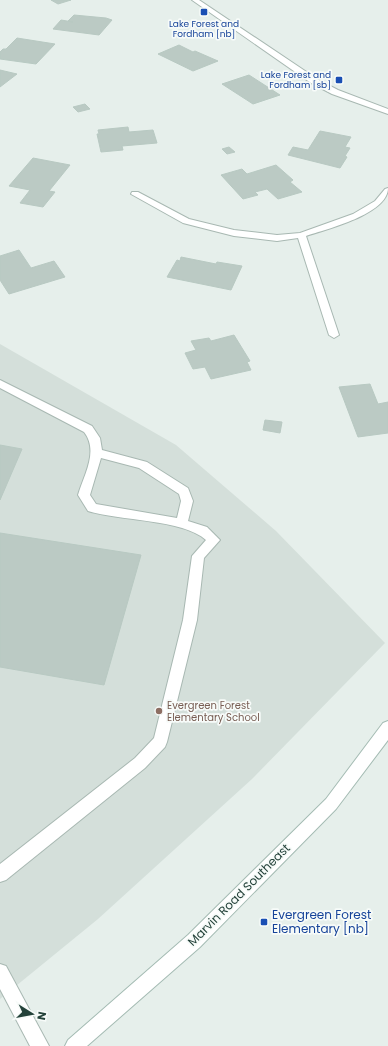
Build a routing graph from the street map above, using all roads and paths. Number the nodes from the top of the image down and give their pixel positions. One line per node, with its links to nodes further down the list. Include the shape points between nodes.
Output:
1 (195, 0): 2 (street, via 314,81 335,92)
2 (388, 112)
3 (388, 191): 5 (street, via 378,203 356,216)
4 (134, 194): 5 (street, via 186,221 234,233 277,238)
5 (301, 234): 6 (street)
6 (334, 336)
7 (0, 384): 8 (street, via 88,429 97,444)
8 (96, 452): 9 (street, via 143,465 184,491 187,501); 9 (street, via 84,494 92,508)
9 (181, 524): 11 (street, via 203,530 214,540 198,556 190,620 160,742 140,763)
10 (388, 728): 14 (street, Marvin Road Southeast, via 331,804 194,941)
11 (0, 874)
12 (0, 972): 13 (street)
13 (40, 1046)
14 (74, 1046)

